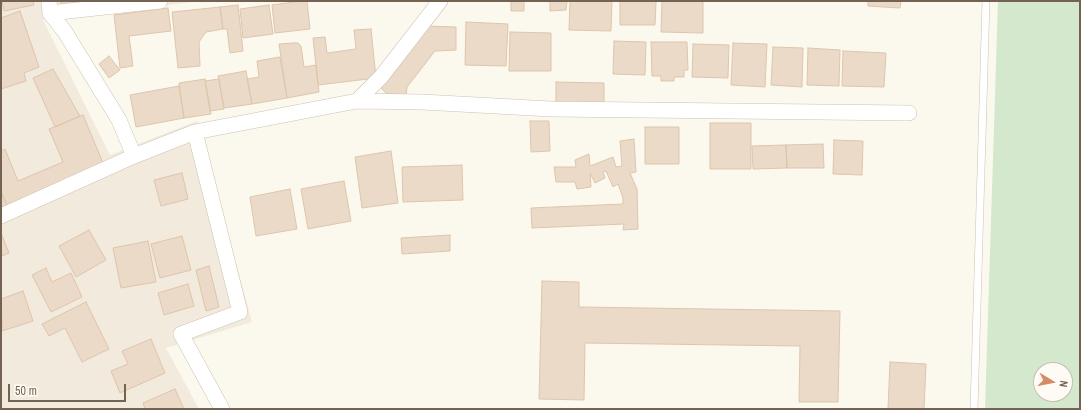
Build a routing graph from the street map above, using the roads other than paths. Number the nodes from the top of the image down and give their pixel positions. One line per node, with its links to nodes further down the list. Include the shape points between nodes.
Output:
1 (160, 1): 4 (street)
2 (440, 1): 5 (street, via 381,77)
3 (986, 1): 11 (lane)
4 (50, 7): 8 (street, via 119,120)
5 (356, 102): 6 (street, via 422,102 551,109); 7 (street)
6 (909, 113)
7 (195, 132): 8 (street); 10 (street, via 240,312 181,334)
8 (134, 156): 9 (street)
9 (1, 216)
10 (222, 409)
11 (974, 409)

